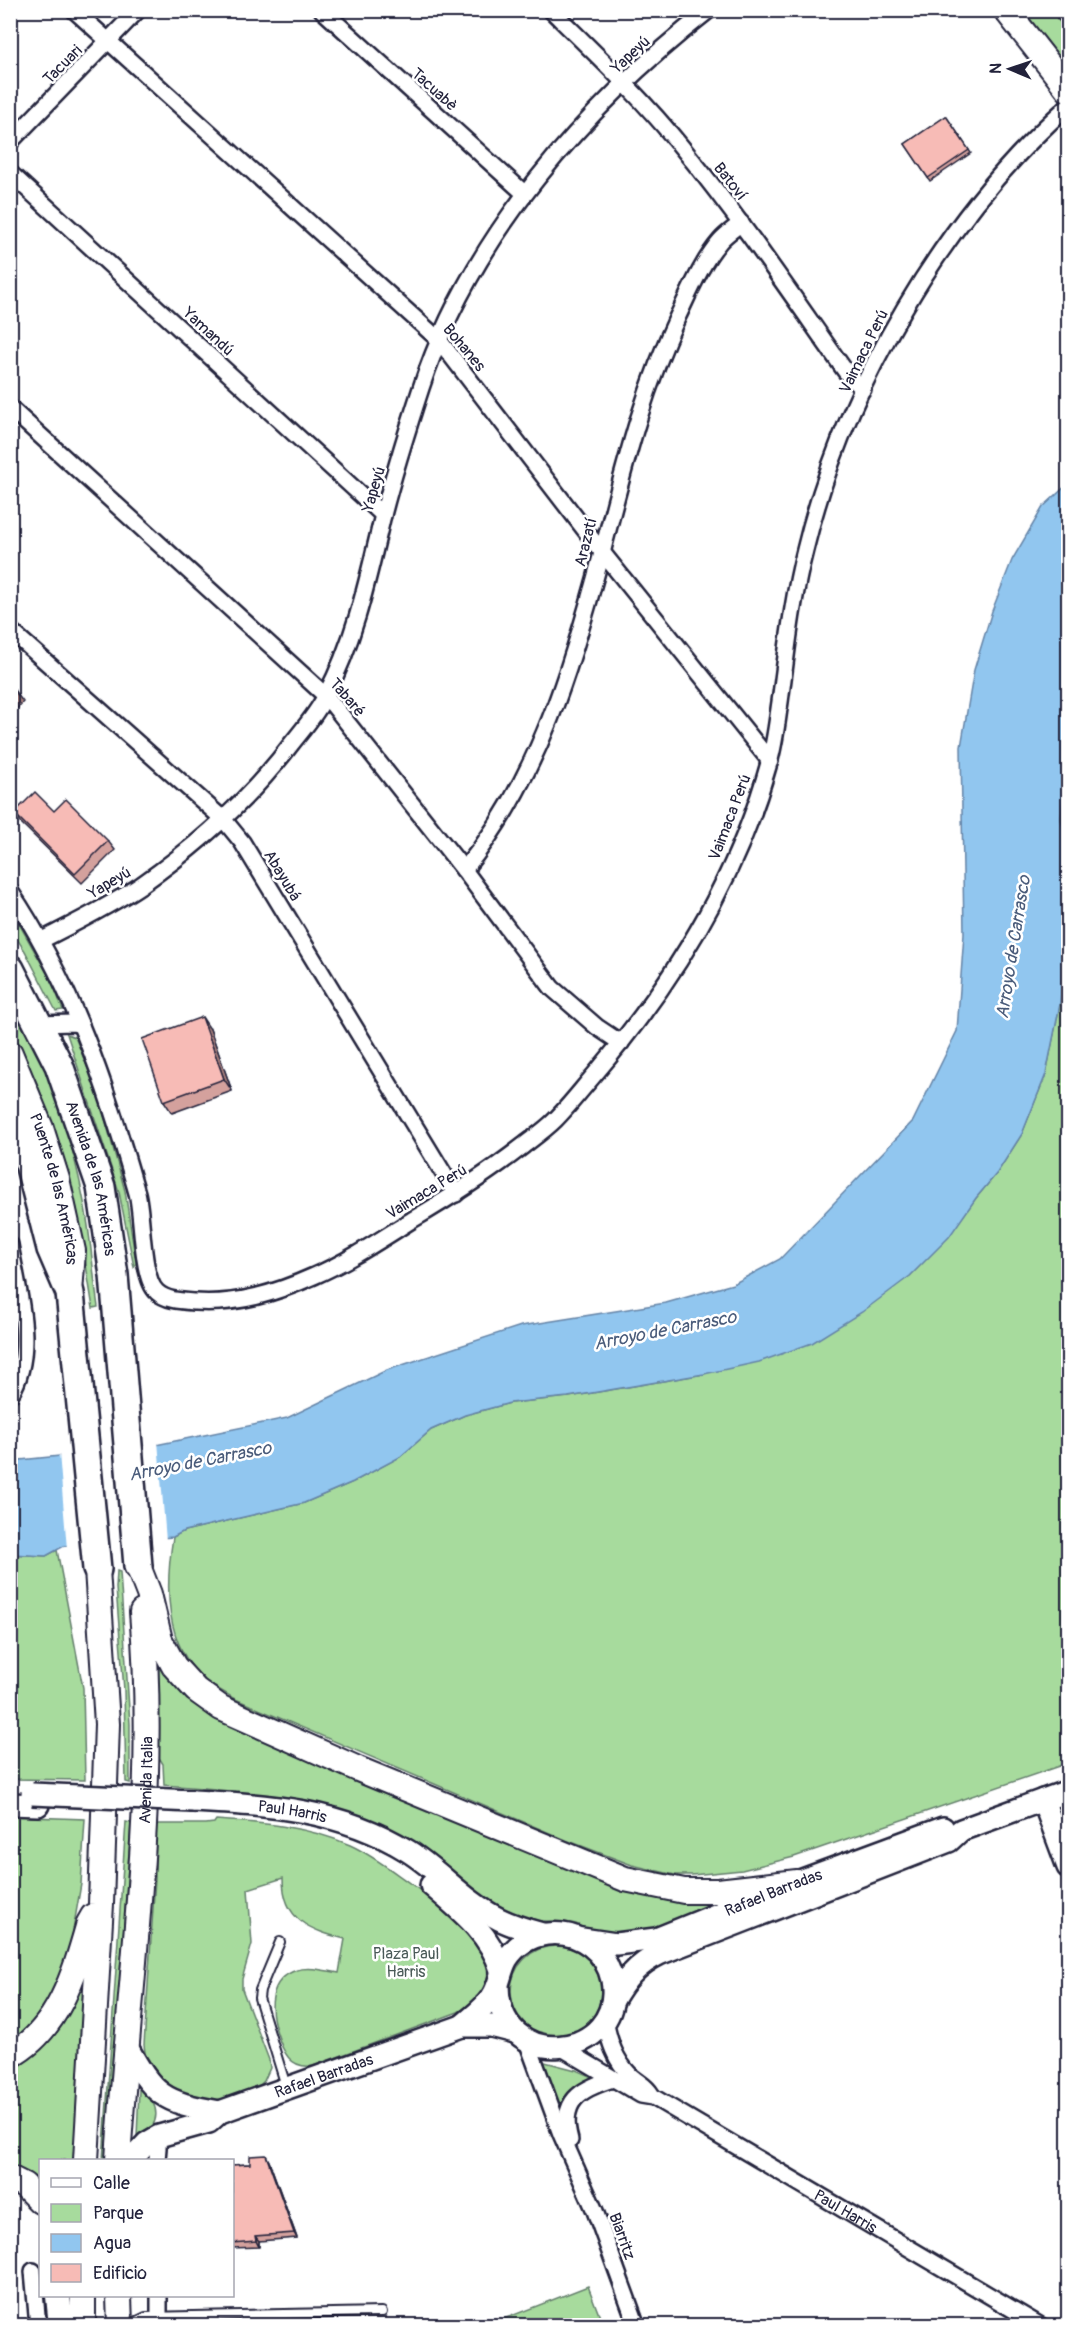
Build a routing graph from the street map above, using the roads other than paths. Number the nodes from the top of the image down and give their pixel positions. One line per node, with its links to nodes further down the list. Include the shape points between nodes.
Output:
1 (74, 10): 7 (street, Bohanes)
2 (138, 10): 7 (street, Tacuari)
3 (322, 10): 13 (street, Tacuabè)
4 (551, 10): 8 (street, Batoví)
5 (710, 10): 8 (street, Yapeyú)
6 (1006, 10): 9 (main road)
7 (109, 43): 11 (street, Tacuari); 15 (street, Bohanes)
8 (625, 83): 13 (street, Yapeyú); 14 (street, Batoví, via 683,148)
9 (1068, 88)
10 (1068, 106): 16 (street, Vaimaca Perú, via 1003,172 970,214 902,312)
11 (10, 142)
12 (10, 173): 18 (street, Yamandú)
13 (524, 194): 15 (street, Yapeyú, via 457,302)
14 (741, 223): 16 (street, Batoví, via 846,372); 19 (street, Arazatí, via 720,241 695,281 663,348 632,434)
15 (439, 340): 18 (street, Yapeyú); 19 (street, Bohanes)
16 (863, 388): 22 (street, Vaimaca Perú, via 818,501 805,550 793,602)
17 (10, 408): 21 (street, Tabaré)
18 (383, 515): 21 (street, Yapeyú, via 369,577)
19 (602, 552): 22 (street, Bohanes); 24 (street, Arazatí, via 564,683 543,739 505,814)
20 (10, 630): 23 (street, Abayubá)
21 (326, 696): 23 (street, Yapeyú, via 268,775); 24 (street, Tabaré)
22 (770, 761): 30 (street, Vaimaca Perú, via 751,817 699,932)
23 (224, 820): 26 (street, Yapeyú, via 140,885); 33 (street, Abayubá, via 242,842)
24 (464, 870): 30 (street, Tabaré, via 552,988)
25 (10, 891): 26 (street)
26 (42, 940): 29 (street)
27 (10, 969): 28 (highway, Avenida de las Américas)
28 (39, 1024): 29 (street); 37 (highway, Avenida de las Américas, via 58,1065 101,1187 114,1275)
29 (81, 1025): 33 (street, Vaimaca Perú, via 126,1154 140,1206 147,1271 159,1295 176,1301 209,1303 245,1300 292,1286 337,1266)
30 (621, 1043): 33 (street, Vaimaca Perú, via 554,1122)
31 (10, 1053): 35 (main road, Puente de las Américas, via 57,1179 73,1251)
32 (10, 1112): 35 (highway, via 30,1167 51,1250)
33 (456, 1194)
34 (10, 1245): 36 (street, via 25,1342 22,1367)
35 (70, 1293): 39 (highway)
36 (10, 1395)
37 (125, 1401): 38 (highway, Avenida Italia)
38 (138, 1566): 48 (main road, via 160,1640 170,1659 196,1690 221,1708 625,1879 684,1891); 57 (main road, Avenida Italia, via 146,1731 143,1837)
39 (97, 1569): 49 (main road, via 107,1724)
40 (1068, 1791): 43 (main road, Rafael Barradas)
41 (10, 1794): 42 (main road, Paul Harris)
42 (35, 1799): 44 (main road, Paul Harris); 45 (main road, Paul Harris)
43 (1043, 1800): 46 (main road, Rafael Barradas); 47 (main road)
44 (10, 1804)
45 (193, 1806): 50 (main road, Paul Harris, via 273,1805 370,1832 436,1870 498,1919); 53 (main road, Paul Harris, via 299,1820 331,1829 399,1862 426,1881 486,1938 496,1954)
46 (962, 1830): 48 (main road, Rafael Barradas, via 945,1827); 54 (main road, Rafael Barradas, via 949,1840 648,1959 623,1983)
47 (1068, 1868)
48 (797, 1882): 51 (main road, Rafael Barradas, via 656,1939 616,1944)
49 (101, 1904): 59 (main road, via 89,1923 62,2001 41,2030); 66 (main road)
50 (542, 1934): 51 (main road, Rafael Barradas, via 562,1933); 53 (main road, Rafael Barradas, via 517,1947)
51 (582, 1939): 54 (main road, via 594,1947 607,1966 613,1987)
52 (280, 1942): 61 (lane, via 259,1998)
53 (500, 1977): 55 (main road, Rafael Barradas, via 492,1998); 56 (main road, via 501,2010)
54 (608, 2011): 58 (main road, Rafael Barradas, via 594,2034); 63 (street, Paul Harris, via 612,2047 619,2062)
55 (462, 2026): 56 (main road, Rafael Barradas, via 491,2026); 61 (main road, Rafael Barradas)
56 (521, 2036): 58 (main road, Rafael Barradas, via 544,2047); 70 (street, Biarritz)
57 (126, 2045): 62 (main road, via 140,2071); 67 (main road, Avenida Italia)
58 (562, 2048): 60 (street, Paul Harris)
59 (10, 2056)
60 (613, 2079): 63 (street, Paul Harris, via 641,2095); 70 (street, Biarritz, via 589,2087 571,2102 567,2126)
61 (287, 2088): 64 (main road, Rafael Barradas)
62 (160, 2095): 64 (main road, via 176,2103); 65 (main road, via 164,2110)
63 (653, 2097): 86 (street, Paul Harris)
64 (220, 2112): 65 (main road, Rafael Barradas, via 209,2122)
65 (159, 2136): 68 (main road, Rafael Barradas); 69 (street)
66 (86, 2159)
67 (118, 2159)
68 (132, 2159)
69 (157, 2159)
70 (574, 2160): 85 (street, Biarritz)
71 (10, 2178): 72 (main road)
72 (39, 2200)
73 (33, 2271): 80 (street)
74 (58, 2297): 81 (main road)
75 (83, 2297): 82 (main road)
76 (118, 2297): 83 (main road)
77 (159, 2297): 79 (street)
78 (382, 2312): 79 (lane)
79 (159, 2321): 84 (lane, via 146,2317)
80 (38, 2325)
81 (61, 2325)
82 (83, 2325)
83 (120, 2325)
84 (127, 2325)
85 (637, 2325)
86 (1041, 2325)

